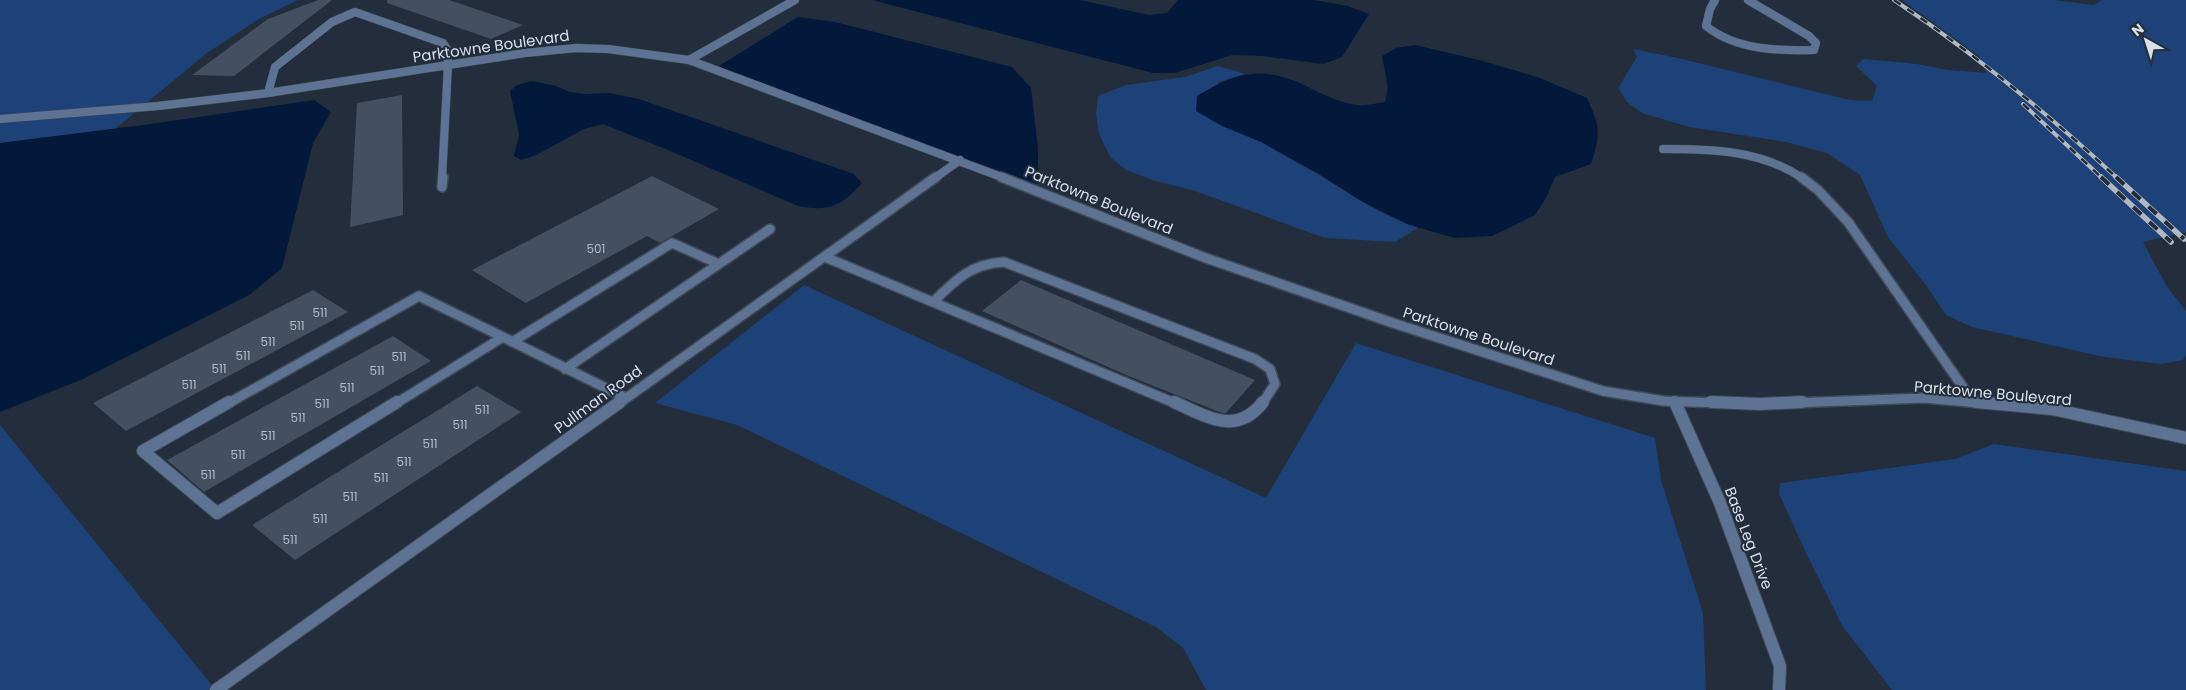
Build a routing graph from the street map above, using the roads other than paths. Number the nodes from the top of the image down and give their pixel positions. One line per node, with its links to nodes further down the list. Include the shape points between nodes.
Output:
1 (795, 0): 4 (lane)
2 (1715, 0): 3 (lane, via 1706,26 1726,40 1785,51 1814,50 1816,42 1810,36)
3 (1748, 0)
4 (689, 60): 5 (lane, Parktowne Boulevard, via 576,48); 9 (lane, Parktowne Boulevard)
5 (448, 65): 6 (lane, Parktowne Boulevard); 6 (lane, via 447,49 443,43 355,12 332,22 275,67); 10 (lane)
6 (268, 93): 7 (lane, Parktowne Boulevard)
7 (0, 119)
8 (1663, 149): 19 (lane, via 1707,149 1762,158 1814,186 1860,237)
9 (960, 160): 12 (lane, Pullman Road); 18 (lane, Parktowne Boulevard, via 1203,257 1393,323 1603,391)
10 (442, 186)
11 (770, 229): 13 (lane)
12 (825, 256): 14 (lane); 17 (lane, Pullman Road)
13 (719, 264): 15 (lane, via 672,243); 16 (lane)
14 (933, 302): 14 (lane, via 1221,422 1235,422 1254,414 1275,384 1270,370 1255,359 1004,262 978,264)
15 (507, 340): 15 (lane, via 419,296 143,451 218,514); 16 (lane)
16 (565, 369): 17 (lane)
17 (626, 398): 21 (lane, Pullman Road)
18 (1674, 401): 19 (lane, Parktowne Boulevard, via 1760,404 1924,398); 22 (lane, Base Leg Drive, via 1720,503 1780,666)
19 (1974, 403): 20 (lane, Parktowne Boulevard, via 2052,410)
20 (2186, 438)
21 (216, 690)
22 (1779, 690)

